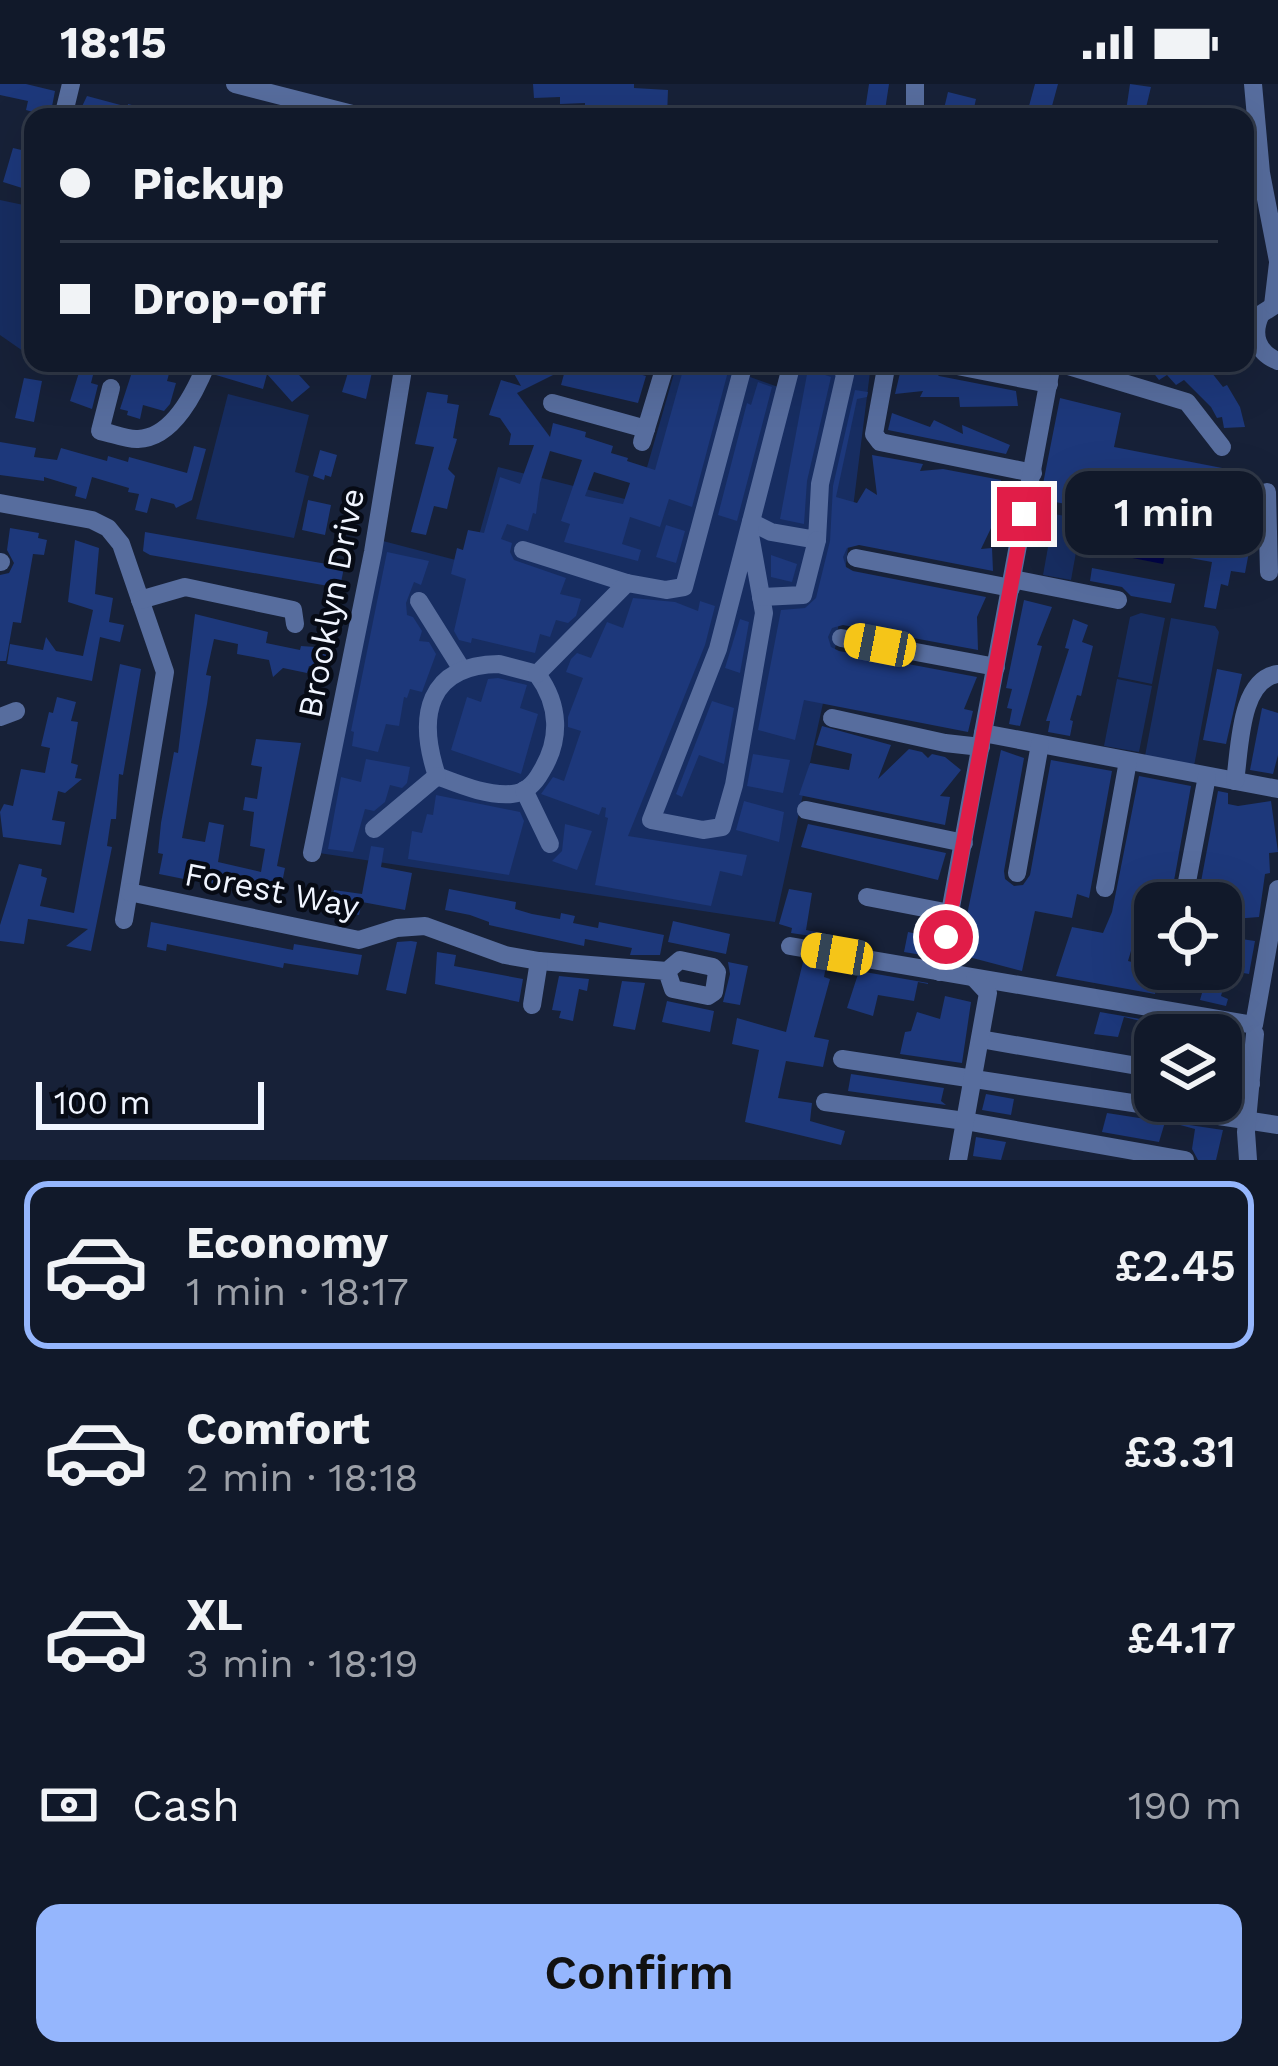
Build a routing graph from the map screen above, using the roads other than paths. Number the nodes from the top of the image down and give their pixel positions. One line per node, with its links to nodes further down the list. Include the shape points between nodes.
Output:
1 (236, 84): 3 (street)
2 (1253, 84): 4 (street)
3 (310, 108)
4 (1272, 205): 5 (street)
5 (1278, 262): 6 (street)
6 (1264, 311): 7 (street, via 1255,334)
7 (1262, 353)
8 (203, 372): 19 (street, via 166,428 137,440 100,430)
9 (403, 372): 55 (street, Brooklyn Drive)
10 (662, 372): 20 (street, via 644,436)
11 (742, 372): 30 (street, via 684,587)
12 (789, 372): 25 (street)
13 (843, 372): 26 (street)
14 (885, 372): 22 (street, via 874,434 880,442)
15 (988, 372): 18 (street)
16 (1052, 372): 18 (street)
17 (1085, 372): 21 (street, via 1187,402)
18 (1049, 384): 22 (street)
19 (111, 388)
20 (552, 404)
21 (1222, 447)
22 (1033, 473): 31 (street)
23 (1267, 493): 29 (street)
24 (0, 502): 33 (street, via 109,528)
25 (750, 526): 26 (street); 32 (street); 32 (street, via 718,649 651,820 722,827 746,726)
26 (817, 540): 32 (street, via 803,595)
27 (523, 550): 30 (street)
28 (856, 559): 31 (street)
29 (1269, 572)
30 (627, 583): 40 (street)
31 (1012, 583): 34 (street); 38 (street)
32 (761, 597)
33 (140, 599): 36 (street, via 185,587 293,610); 60 (street, via 165,672)
34 (1118, 600)
35 (418, 601): 39 (street)
36 (295, 624)
37 (842, 638): 38 (street)
38 (996, 667): 43 (street)
39 (461, 668): 40 (street, via 500,664); 46 (street, via 427,710)
40 (538, 674): 49 (street, via 557,725 552,755)
41 (1278, 674): 48 (street, via 1255,686)
42 (832, 718): 43 (street, via 945,743)
43 (982, 740): 44 (street); 53 (street)
44 (1040, 744): 45 (street); 56 (street)
45 (1128, 760): 47 (street); 58 (street)
46 (437, 776): 49 (street, via 474,790); 52 (street)
47 (1207, 776): 48 (street); 57 (street)
48 (1235, 781): 50 (street)
49 (524, 790): 54 (street)
50 (1278, 790)
51 (806, 811): 53 (street)
52 (374, 830)
53 (964, 843): 62 (street)
54 (550, 844)
55 (312, 854)
56 (1017, 873)
57 (1187, 882)
58 (1105, 888)
59 (1278, 889): 70 (street)
60 (129, 892): 63 (street); 65 (street, Forest Way, via 359,940 425,926)
61 (867, 897): 62 (street)
62 (950, 913): 67 (street)
63 (124, 920)
64 (790, 946): 67 (street)
65 (539, 962): 66 (street, Forest Way); 69 (street)
66 (667, 971)
67 (939, 971): 68 (street)
68 (975, 979): 70 (street); 72 (street, via 988,993)
69 (532, 1005)
70 (1255, 1029): 71 (street); 77 (street)
71 (1278, 1037)
72 (980, 1039): 74 (street); 75 (street)
73 (842, 1059): 75 (street)
74 (1134, 1065)
75 (973, 1077): 79 (street); 80 (street)
76 (1242, 1082): 77 (street)
77 (1251, 1084): 80 (street)
78 (825, 1102): 79 (street)
79 (965, 1120): 82 (street); 83 (street)
80 (1247, 1121): 81 (street); 84 (street)
81 (1278, 1125)
82 (958, 1160)
83 (1184, 1160)
84 (1248, 1160)

